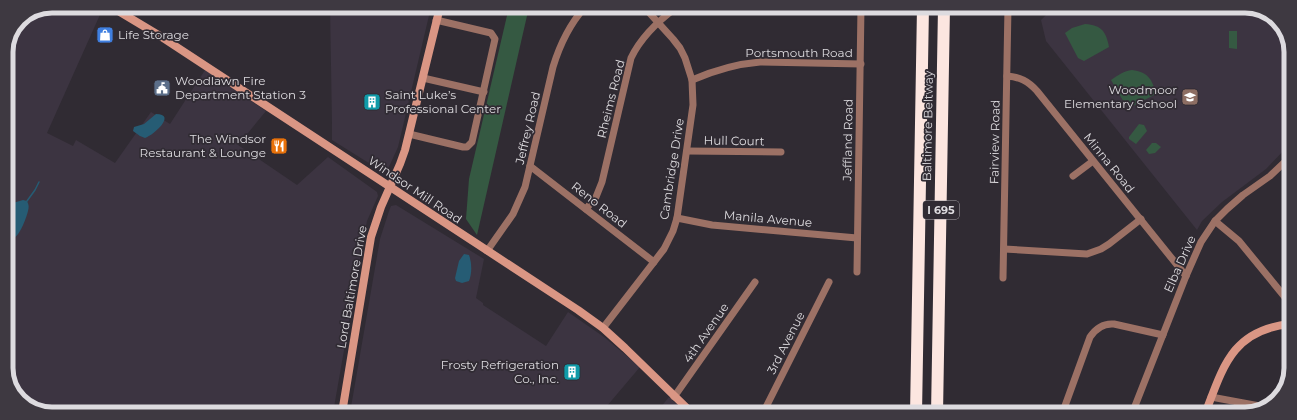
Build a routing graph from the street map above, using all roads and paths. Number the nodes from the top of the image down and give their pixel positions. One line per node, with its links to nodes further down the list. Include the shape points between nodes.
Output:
1 (122, 13): 24 (main road, Windsor Mill Road)
2 (438, 13): 10 (main road, Lord Baltimore Drive)
3 (580, 13): 22 (street, Jeffrey Road, via 570,26 552,67)
4 (650, 13): 11 (street, Cambridge Drive)
5 (669, 13): 11 (street, Rheims Road)
6 (861, 13): 12 (street, Jeffland Road)
7 (923, 13): 48 (highway, Baltimore Beltway / I 695)
8 (944, 13): 49 (highway, Baltimore Beltway / I 695)
9 (1008, 13): 13 (street, Fairview Road)
10 (436, 20): 14 (main road, Lord Baltimore Drive); 16 (street, via 494,35)
11 (658, 22): 15 (street, Cambridge Drive, via 680,48); 25 (street, Rheims Road, via 631,58 602,182 596,197)
12 (861, 64): 15 (street, Portsmouth Road, via 746,63 720,69); 29 (street, Jeffland Road)
13 (1007, 76): 20 (street, Minna Road, via 1021,78 1032,85); 30 (street, Fairview Road)
14 (423, 78): 16 (street); 17 (main road, Lord Baltimore Drive)
15 (692, 80): 18 (street, Cambridge Drive, via 694,105)
16 (484, 92): 17 (street, via 472,142 467,147)
17 (409, 134): 24 (main road, Lord Baltimore Drive)
18 (687, 151): 19 (street, Hull Court); 26 (street, Cambridge Drive)
19 (781, 152)
20 (1093, 161): 23 (street); 27 (street, Minna Road)
21 (1284, 163): 28 (street, Elba Drive, via 1234,203)
22 (530, 166): 25 (street, Reno Road); 31 (street, Jeffrey Road, via 525,187 513,214)
23 (1073, 176)
24 (390, 187): 31 (main road, Windsor Mill Road); 45 (main road, Lord Baltimore Drive, via 371,237)
25 (586, 209): 32 (street, Reno Road)
26 (677, 218): 29 (street, Manila Avenue, via 712,225); 32 (street, Cambridge Drive, via 670,240)
27 (1141, 219): 30 (street, via 1109,244 1087,254); 34 (street, Minna Road)
28 (1216, 222): 34 (street, Elba Drive, via 1201,242); 38 (street, via 1239,241)
29 (857, 238): 33 (street, Jeffland Road)
30 (1004, 248): 35 (street, Fairview Road)
31 (487, 252): 40 (main road, Windsor Mill Road)
32 (654, 262): 40 (street, Cambridge Drive)
33 (857, 272)
34 (1186, 276): 41 (street, Elba Drive)
35 (1003, 278)
36 (755, 282): 42 (street, 4th Avenue)
37 (829, 282): 47 (street, 3rd Avenue)
38 (1284, 296)
39 (1284, 325): 43 (main road, via 1258,332 1237,348 1228,358)
40 (603, 328): 42 (main road, Windsor Mill Road)
41 (1163, 334): 50 (street, via 1114,324 1098,327 1090,337); 51 (street, Elba Drive)
42 (674, 397): 46 (main road, Windsor Mill Road)
43 (1211, 397): 44 (street); 52 (main road)
44 (1256, 405)
45 (343, 407)
46 (685, 407)
47 (766, 407)
48 (916, 407)
49 (937, 407)
50 (1065, 407)
51 (1135, 407)
52 (1207, 407)

